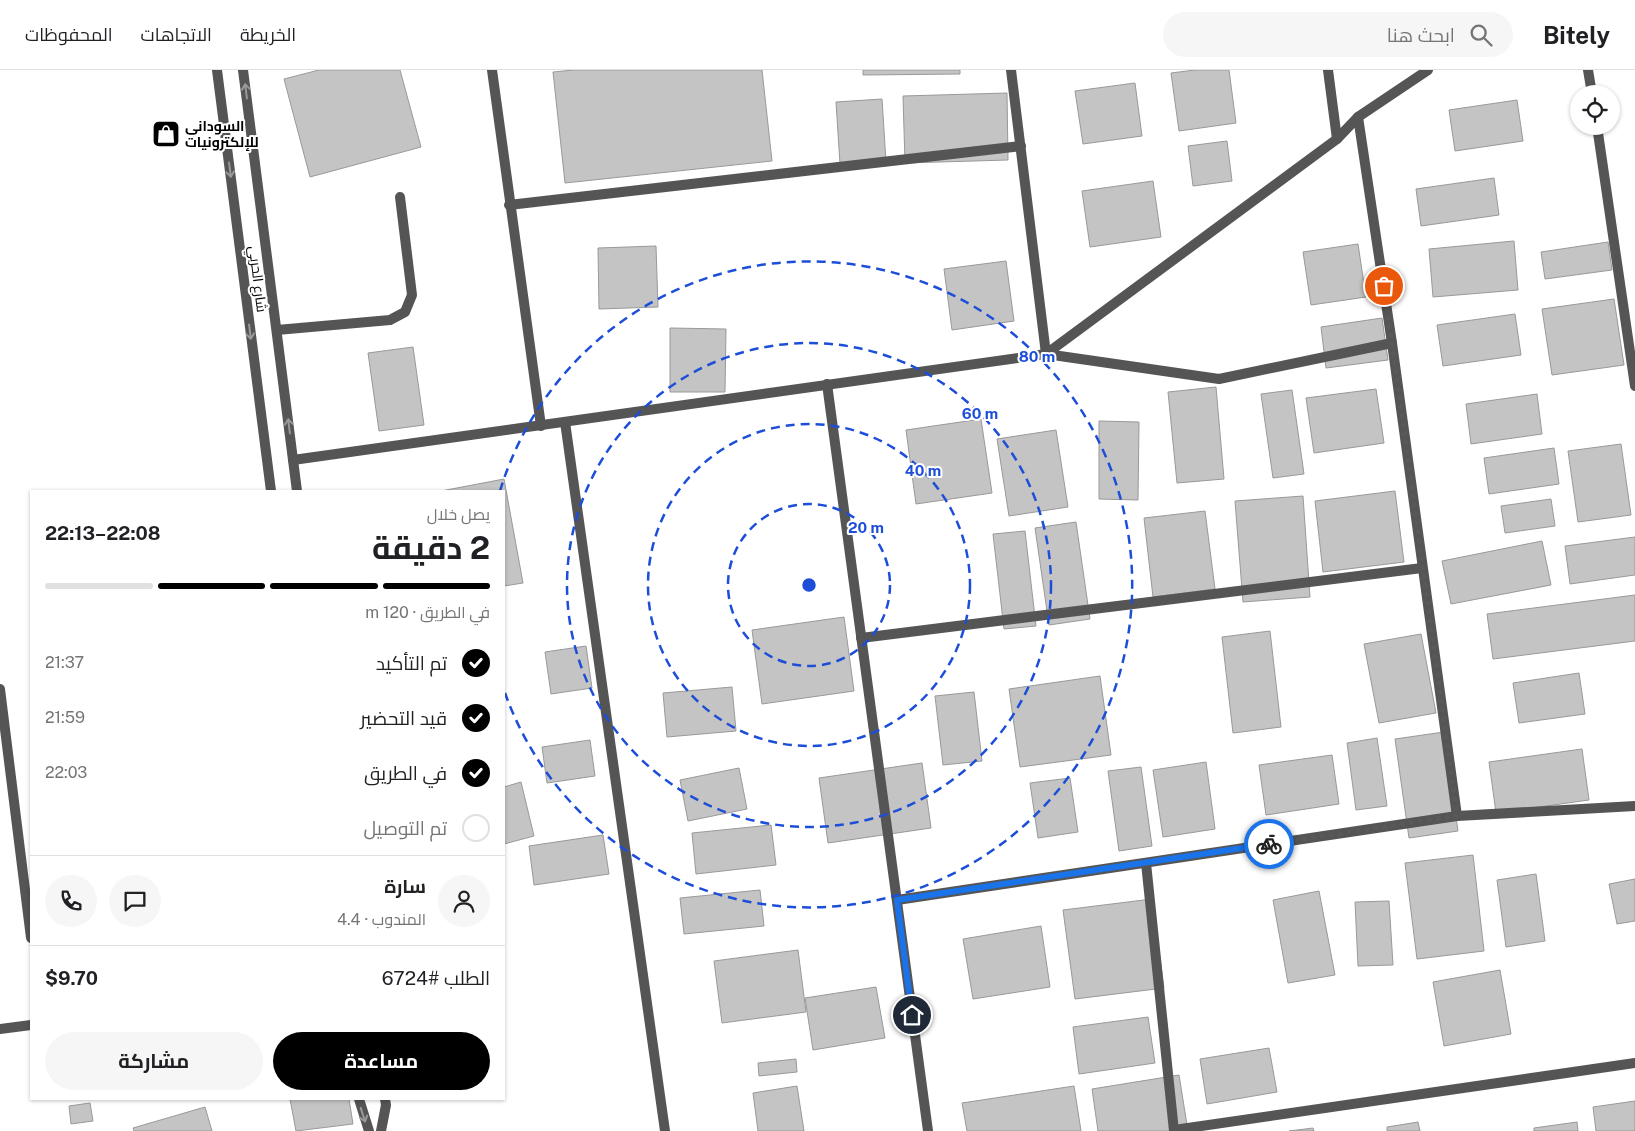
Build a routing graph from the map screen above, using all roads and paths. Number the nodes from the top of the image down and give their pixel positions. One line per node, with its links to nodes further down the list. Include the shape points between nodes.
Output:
1 (217, 70): 24 (street, شارع الحربي, one-way to 24)
2 (243, 70): 15 (street, شارع الحربي, one-way to 2)
3 (492, 70): 14 (street)
4 (1011, 70): 12 (street)
5 (1328, 70): 11 (street)
6 (1428, 70): 9 (street)
7 (1588, 70): 8 (street)
8 (1590, 85)
9 (1358, 117): 11 (street); 17 (street)
10 (1599, 135): 16 (street)
11 (1337, 139): 18 (street)
12 (1020, 146): 14 (street); 18 (street)
13 (400, 197): 15 (street, via 412,295 405,312 390,320)
14 (509, 205): 22 (street)
15 (276, 330): 23 (street, شارع الحربي, one-way to 15)
16 (1632, 334): 20 (street)
17 (1392, 343): 18 (street, via 1219,379); 26 (street)
18 (1046, 354): 19 (street)
19 (827, 384): 21 (street); 27 (street)
20 (1635, 386)
21 (564, 422): 22 (street); 42 (street)
22 (541, 426): 23 (street)
23 (292, 460): 25 (street, شارع الحربي)
24 (271, 490)
25 (297, 490)
26 (1422, 568): 27 (street); 30 (street)
27 (861, 638): 32 (street)
28 (0, 689): 33 (street)
29 (1635, 806): 30 (street)
30 (1457, 816): 31 (street)
31 (1146, 863): 32 (street); 39 (street)
32 (897, 900): 43 (street)
33 (30, 930)
34 (30, 1025): 35 (street)
35 (0, 1029)
36 (1635, 1063): 39 (street)
37 (359, 1100): 40 (street, one-way to 40)
38 (385, 1100): 41 (street)
39 (1174, 1130)
40 (369, 1131)
41 (381, 1131)
42 (665, 1131)
43 (928, 1131)

